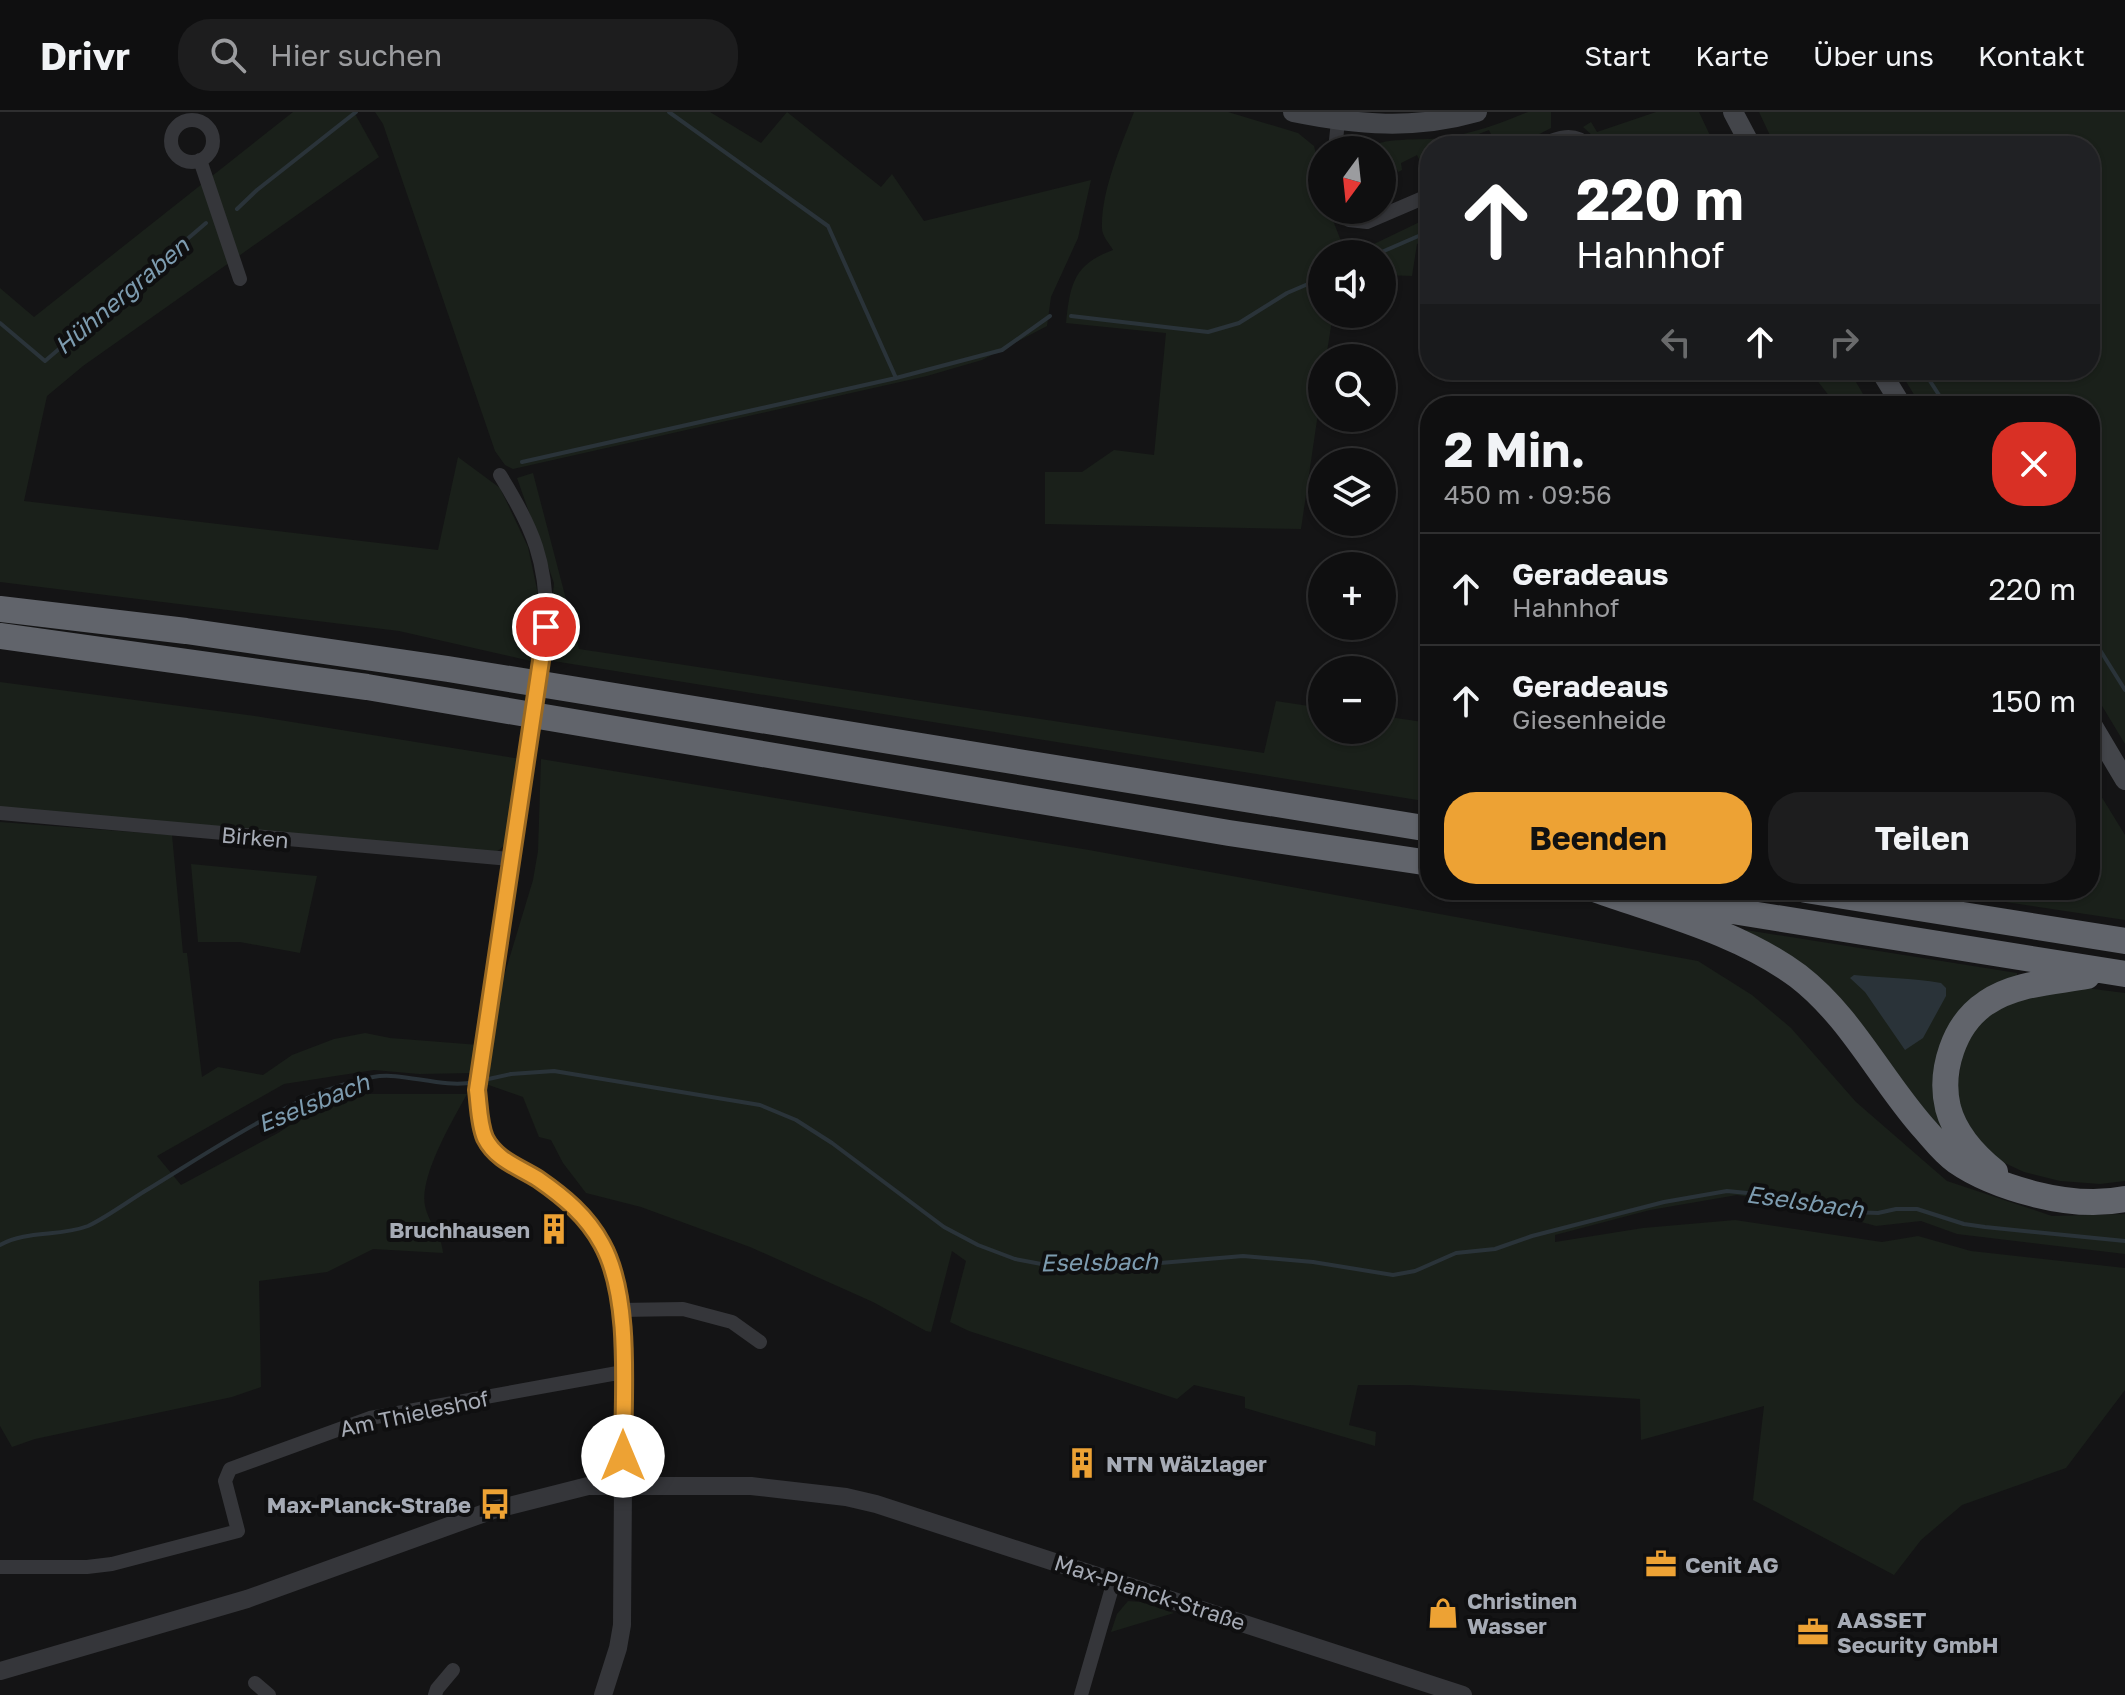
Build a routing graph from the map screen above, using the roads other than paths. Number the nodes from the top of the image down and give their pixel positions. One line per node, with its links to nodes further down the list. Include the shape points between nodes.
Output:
1 (1293, 112): 5 (main road)
2 (1477, 112): 5 (main road, via 1392,126)
3 (1733, 112): 7 (main road)
4 (180, 117): 8 (street, via 170,139 174,153 186,161); 8 (street, via 196,120 211,132 210,151)
5 (1338, 121): 6 (street)
6 (1336, 136)
7 (1746, 136)
8 (200, 160): 11 (street)
9 (1420, 199): 10 (street)
10 (1396, 210)
11 (240, 279)
12 (500, 475): 19 (street, via 536,542 544,572 546,627)
13 (0, 609): 18 (highway, via 434,667)
14 (4, 637): 20 (highway, via 367,687)
15 (2100, 738): 16 (main road)
16 (2125, 780)
17 (0, 813): 19 (street, Birken)
18 (1420, 827)
19 (510, 859): 28 (street, via 478,1083 485,1138 500,1157 570,1203 588,1222 611,1265)
20 (1420, 862)
21 (1627, 900): 26 (highway, via 1725,936 1799,977 1831,1008 1954,1159)
22 (1663, 900): 25 (highway)
23 (1869, 900): 24 (highway)
24 (2125, 941)
25 (2120, 973): 26 (highway, via 2004,993 1983,1004 1952,1046 1946,1088 1948,1109 1959,1132 1974,1155)
26 (2023, 1191): 27 (highway, via 2079,1201)
27 (2125, 1199)
28 (620, 1310): 29 (street, via 683,1309 732,1322); 30 (street)
29 (760, 1342)
30 (623, 1372): 31 (street); 32 (street, Am Thieleshof, via 370,1418 230,1469 225,1481 238,1531 112,1564)
31 (623, 1485): 33 (street, Max-Planck-Straße, via 725,1484 846,1497); 35 (street, Max-Planck-Straße, via 588,1486 493,1510 247,1599); 39 (street, via 622,1625)
32 (0, 1567)
33 (1114, 1581): 40 (street); 41 (street, Max-Planck-Straße)
34 (453, 1670): 38 (street)
35 (0, 1671)
36 (255, 1683): 37 (street)
37 (269, 1695)
38 (435, 1695)
39 (603, 1695)
40 (1081, 1695)
41 (1463, 1695)

